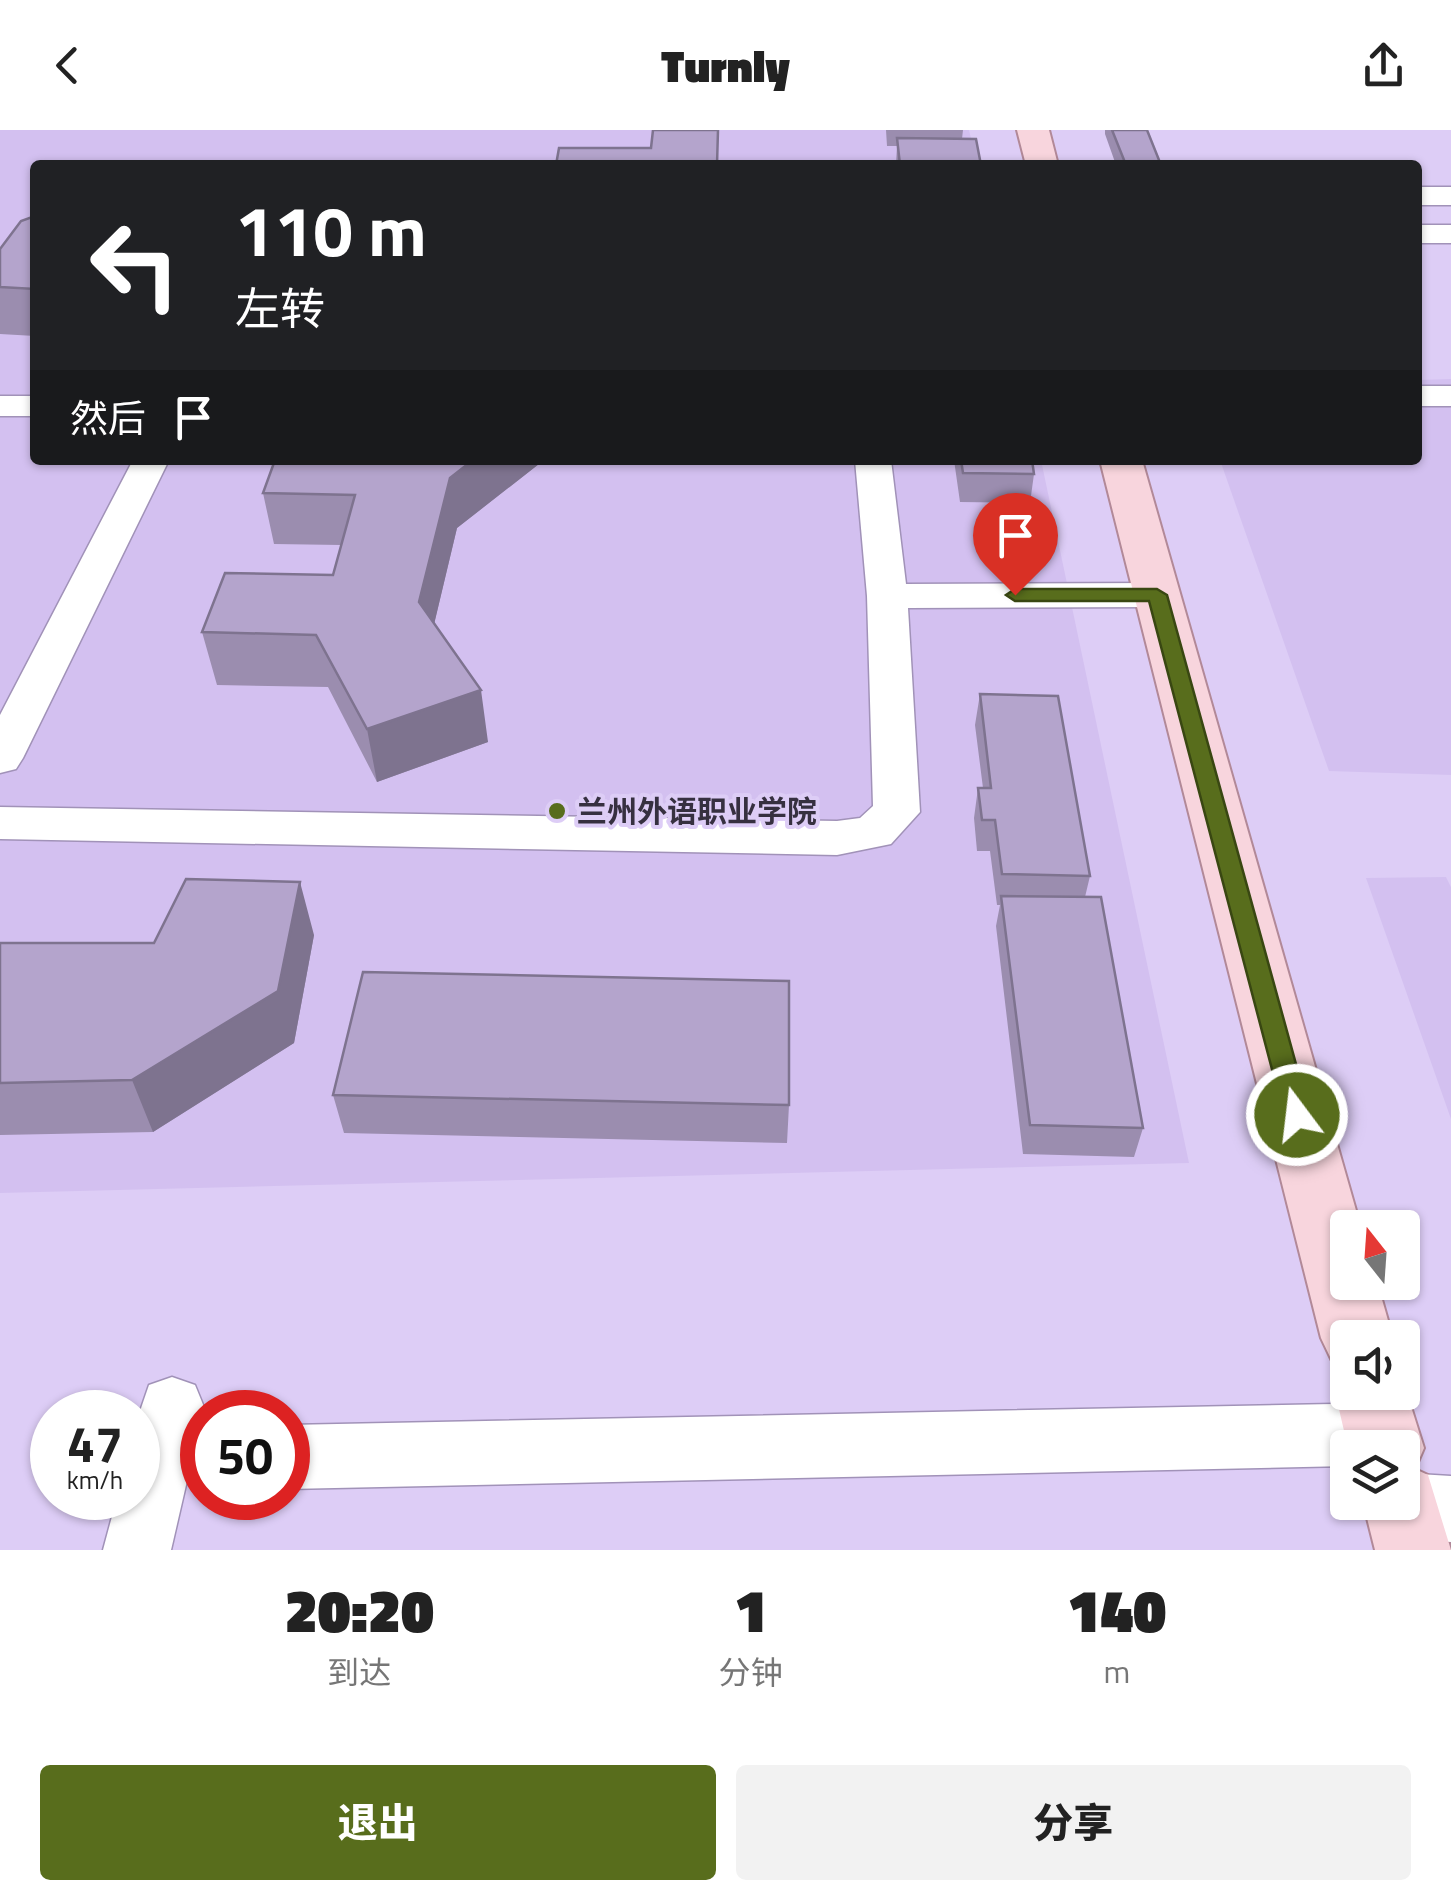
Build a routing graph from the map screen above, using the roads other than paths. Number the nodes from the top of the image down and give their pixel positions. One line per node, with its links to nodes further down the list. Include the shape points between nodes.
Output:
1 (1033, 130): 2 (main road)
2 (1041, 160)
3 (1422, 196): 4 (street)
4 (1451, 196)
5 (1422, 234): 6 (street)
6 (1451, 234)
7 (1422, 396): 8 (street)
8 (1451, 396)
9 (0, 406): 10 (street)
10 (30, 406)
11 (148, 465): 16 (street)
12 (874, 465): 15 (street)
13 (1122, 465): 14 (main road)
14 (1157, 595): 15 (street); 18 (main road)
15 (887, 596): 17 (street, via 897,812 888,824 856,837)
16 (0, 758)
17 (0, 824)
18 (1352, 1320)
19 (178, 1442): 22 (street)
20 (310, 1457): 21 (street)
21 (1330, 1476)
22 (138, 1550)

